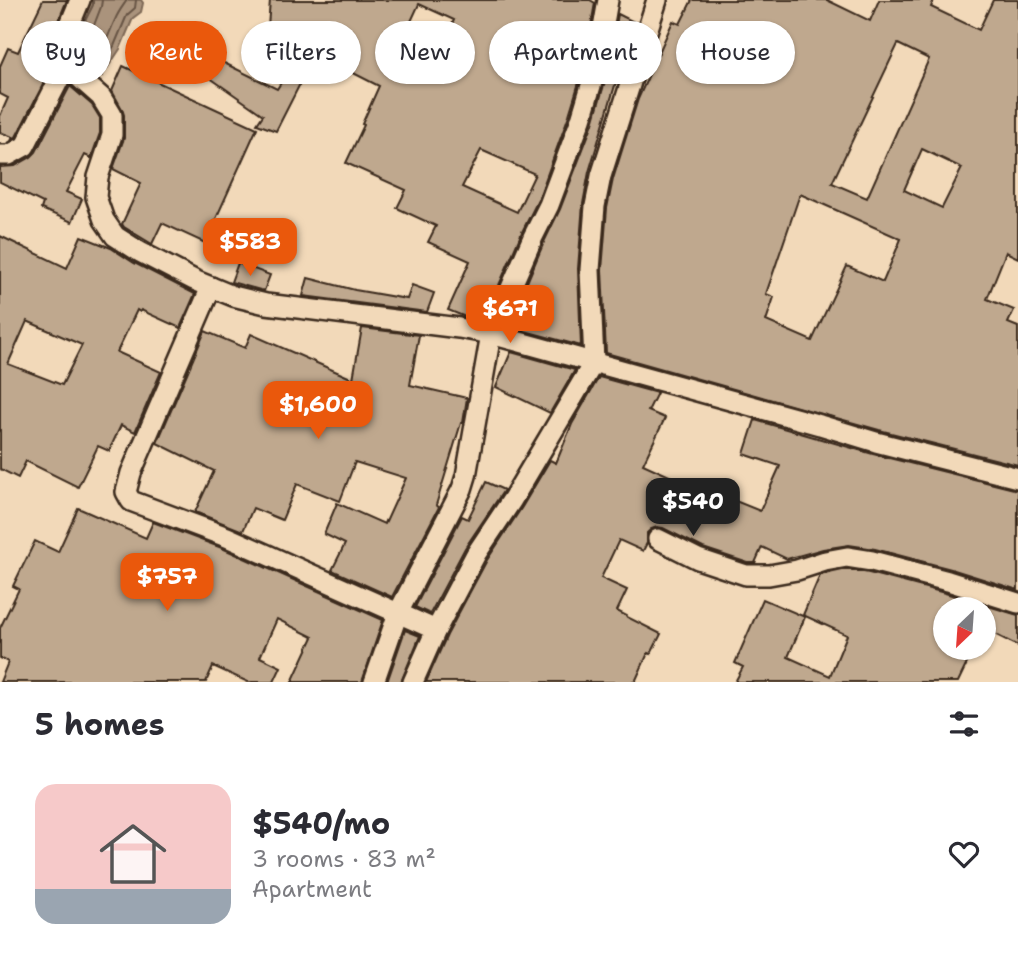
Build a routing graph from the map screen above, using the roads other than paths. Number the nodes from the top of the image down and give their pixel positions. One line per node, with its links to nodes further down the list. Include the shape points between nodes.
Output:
1 (80, 0): 4 (street)
2 (608, 0): 9 (street, via 596,69 578,130)
3 (657, 0): 10 (street, via 601,176 590,270)
4 (71, 21)
5 (57, 84): 7 (street, via 25,146)
6 (86, 84): 8 (street, via 112,115 113,135 96,197 104,220 115,236 140,252)
7 (0, 155)
8 (211, 287): 9 (street, via 266,304); 14 (street, via 131,473 126,492 131,501 227,537)
9 (491, 334): 10 (street); 14 (street, via 466,475)
10 (594, 362): 11 (street); 15 (street, via 476,554)
11 (1018, 478)
12 (658, 539): 13 (street, via 746,575 769,575 847,557)
13 (1018, 603)
14 (398, 613): 15 (street); 16 (street)
15 (436, 630): 17 (street)
16 (374, 682)
17 (413, 682)

